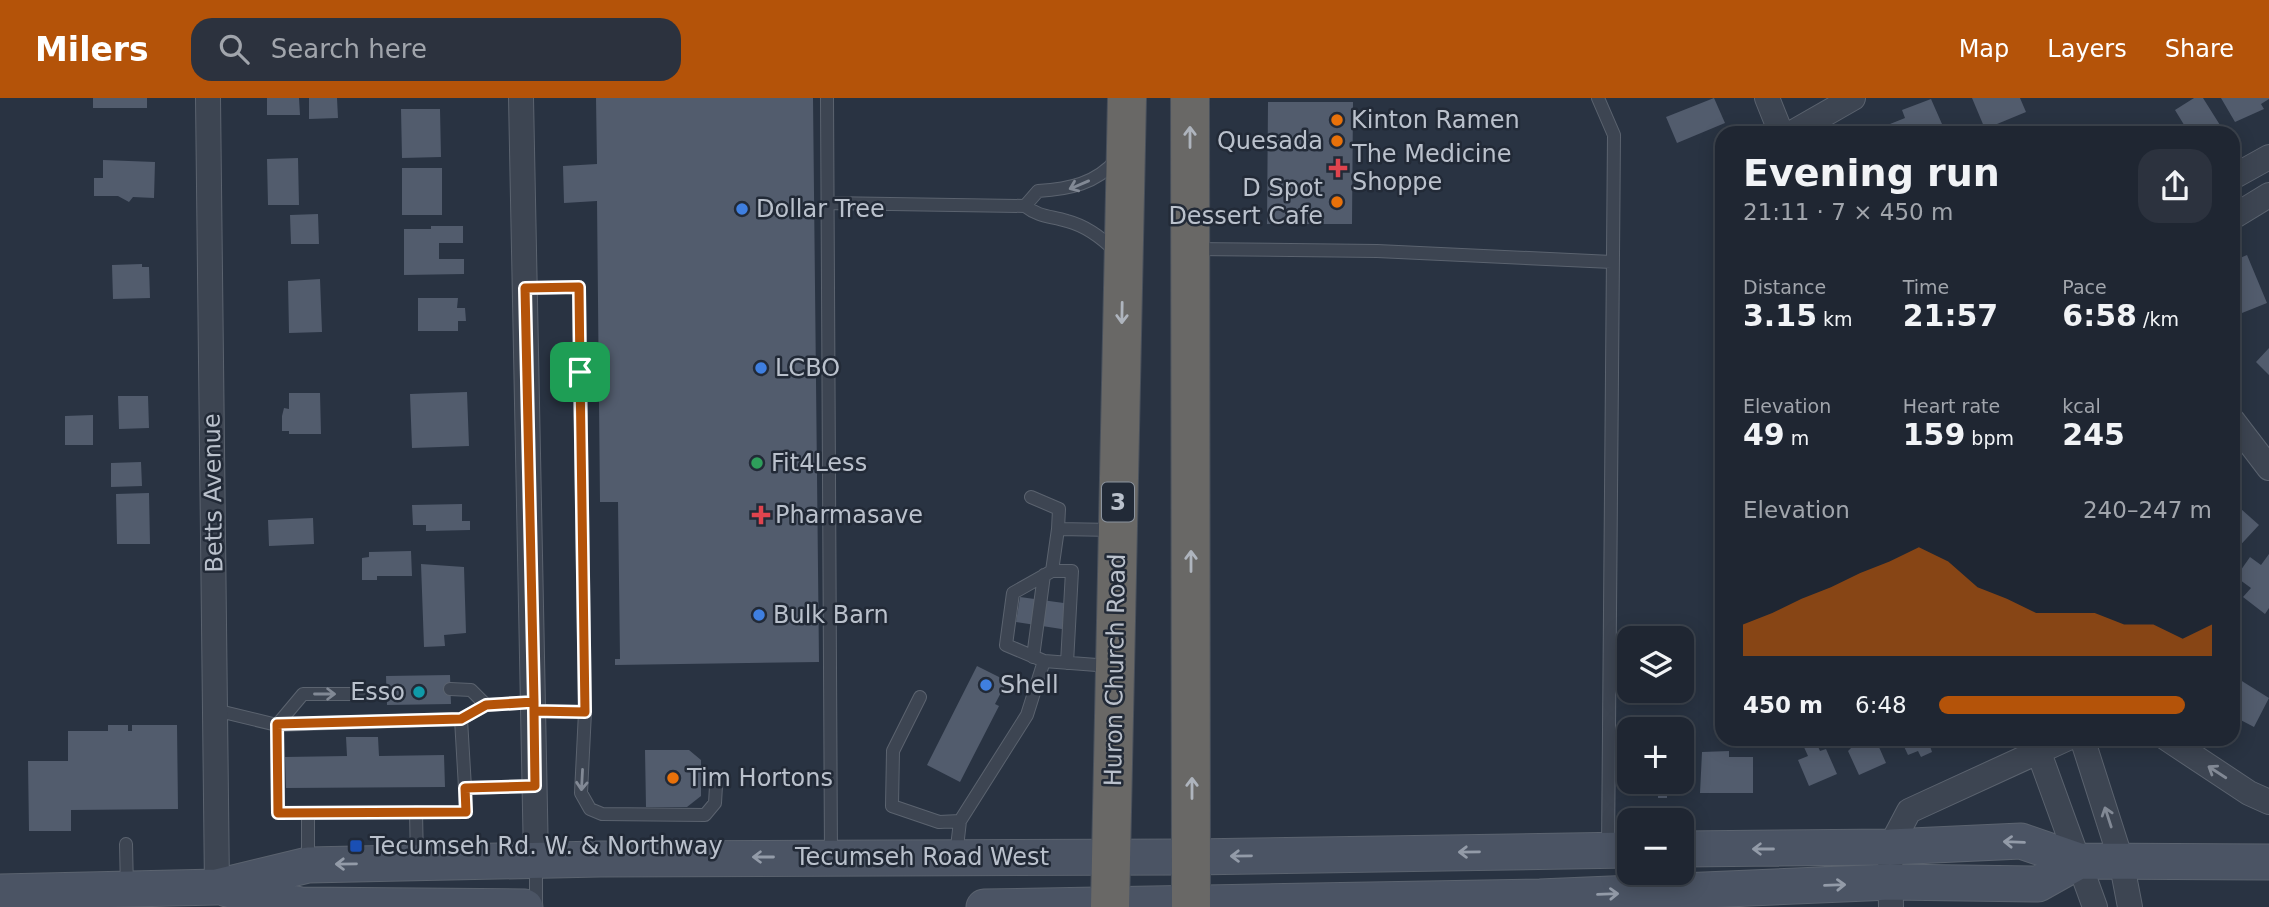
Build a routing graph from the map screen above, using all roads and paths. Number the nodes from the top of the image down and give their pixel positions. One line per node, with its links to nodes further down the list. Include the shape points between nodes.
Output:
1 (208, 98): 37 (street, Betts Avenue)
2 (521, 98): 22 (street)
3 (827, 98): 16 (lane)
4 (1127, 98): 12 (highway, Huron Church Road / 3)
5 (1190, 98): 19 (highway, one-way to 5)
6 (1598, 98): 21 (lane, via 1614,135)
7 (1767, 98): 10 (street)
8 (1853, 98): 9 (street)
9 (1820, 116): 11 (street)
10 (1778, 126)
11 (1804, 126)
12 (1126, 148): 17 (lane, one-way to 17, via 1107,171 1072,189 1038,191); 20 (highway, Huron Church Road / 3)
13 (2269, 157): 14 (street)
14 (2240, 173)
15 (2269, 195): 18 (street)
16 (828, 203): 17 (lane); 58 (lane)
17 (1025, 206): 20 (lane, via 1038,215 1069,221 1098,234)
18 (2240, 213)
19 (1191, 249): 21 (lane, via 1377,251); 59 (highway, one-way to 19)
20 (1124, 259): 27 (highway, Huron Church Road / 3, one-way to 27)
21 (1612, 262): 48 (lane)
22 (525, 288): 36 (street); 38 (lane, via 579,287)
23 (2240, 430): 24 (street)
24 (2269, 468)
25 (1031, 497): 26 (lane, via 1059,509)
26 (1058, 529): 27 (lane); 28 (lane)
27 (1118, 530): 31 (highway, Huron Church Road / 3)
28 (1048, 573): 29 (lane); 29 (lane, via 1013,593 1006,645); 30 (lane, via 1072,571)
29 (1038, 659): 30 (lane); 51 (lane, via 1027,715)
30 (1067, 663): 31 (lane)
31 (1115, 667): 56 (highway, Huron Church Road / 3)
32 (450, 689): 35 (lane, via 471,690)
33 (387, 694): 40 (lane, one-way to 33, via 303,694)
34 (920, 697): 51 (lane, via 893,751 892,806 939,822)
35 (486, 705): 36 (lane); 39 (lane)
36 (534, 706): 38 (lane); 44 (street)
37 (215, 710): 40 (lane); 66 (street, Betts Avenue)
38 (585, 712): 45 (lane, one-way to 45, via 581,793 590,809 602,814 705,815 715,803)
39 (461, 719): 40 (lane); 46 (lane)
40 (277, 724): 50 (lane, via 278,813)
41 (2037, 746): 53 (street, via 1909,811); 62 (street)
42 (2085, 746): 61 (street, one-way to 42)
43 (2178, 746): 47 (street, one-way to 43)
44 (535, 786): 46 (lane); 60 (street)
45 (716, 786)
46 (465, 788): 49 (lane, via 466,812)
47 (2269, 802)
48 (1618, 808)
49 (416, 812): 50 (lane); 64 (lane)
50 (308, 813): 65 (lane)
51 (960, 821): 57 (lane)
52 (126, 844): 68 (lane)
53 (1890, 847): 54 (main road, Tecumseh Road West, one-way to 54); 62 (main road, Tecumseh Road West, one-way to 53, via 2021,841); 69 (street)
54 (1694, 849)
55 (1617, 850): 59 (main road, Tecumseh Road West, one-way to 59)
56 (1111, 855): 57 (main road, Tecumseh Road West); 59 (main road, Tecumseh Road West); 72 (highway, Huron Church Road / 3)
57 (956, 856): 58 (main road, Tecumseh Road West)
58 (831, 857): 60 (main road, Tecumseh Road West, one-way to 60)
59 (1192, 857): 73 (highway)
60 (536, 860): 64 (main road, Tecumseh Road West); 75 (lane)
61 (2121, 860): 62 (main road, Tecumseh Road West); 63 (main road, Tecumseh Road West); 78 (street)
62 (2079, 861): 69 (main road, Tecumseh Road West, via 2038,884); 77 (street)
63 (2269, 862)
64 (417, 863): 65 (main road, Tecumseh Road West, one-way to 65)
65 (308, 865): 66 (main road, Tecumseh Road West)
66 (217, 887): 68 (main road, Tecumseh Road West); 74 (main road, Tecumseh Road West, via 301,905)
67 (0, 892): 70 (main road, Tecumseh Road West)
68 (117, 895): 70 (main road, Tecumseh Road West)
69 (1891, 895): 71 (main road, Tecumseh Road West, one-way to 69)
70 (38, 899)
71 (1343, 903): 73 (main road, Tecumseh Road West)
72 (1110, 906): 73 (main road, Tecumseh Road West); 76 (main road, Tecumseh Road West)
73 (1191, 906)
74 (525, 907)
75 (536, 907)
76 (984, 907)
77 (2095, 907)
78 (2130, 907)

